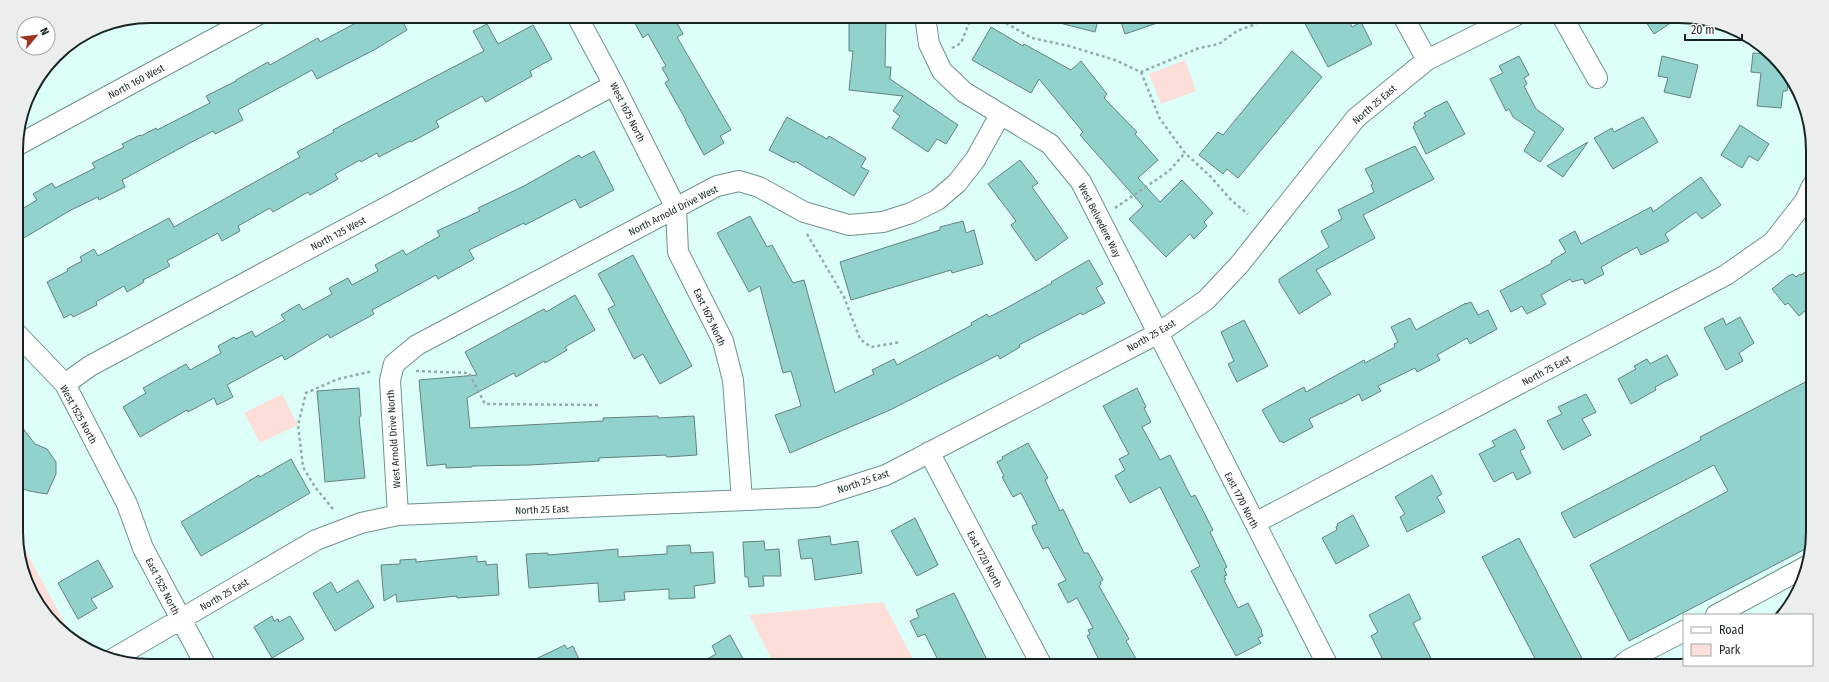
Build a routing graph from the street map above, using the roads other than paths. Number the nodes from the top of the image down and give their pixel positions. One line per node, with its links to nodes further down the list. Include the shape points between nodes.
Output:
1 (243, 23): 11 (street, North 160 West)
2 (581, 23): 9 (street, West 1675 North)
3 (926, 23): 10 (street, West Belvedere Way, via 929,44 942,71 964,92)
4 (1407, 23): 7 (street)
5 (1501, 23): 7 (street, North 25 East)
6 (1566, 23): 8 (street)
7 (1427, 60): 14 (street, North 25 East, via 1356,118 1239,265 1206,300)
8 (1597, 78)
9 (614, 85): 13 (street, West 1675 North); 17 (street, North 125 West, via 90,366)
10 (1000, 114): 13 (street, North Arnold Drive West, via 975,160 956,183 937,200 911,213 883,222 849,226 804,212 759,187 739,181 717,186); 14 (street, West Belvedere Way, via 1050,144 1081,182)
11 (23, 142)
12 (1806, 199): 22 (street, North 75 East, via 1773,242 1726,275)
13 (676, 208): 16 (street, North Arnold Drive West, via 417,345); 19 (street, East 1675 North, via 678,252 723,341 733,380)
14 (1157, 334): 18 (street, North 25 East); 22 (street, East 1770 North)
15 (23, 340): 17 (street, West 1525 North)
16 (394, 368): 21 (street, West Arnold Drive North, via 390,380)
17 (65, 384): 20 (street, West 1525 North)
18 (929, 452): 19 (street, North 25 East, via 886,475 817,497); 29 (street, East 1720 North)
19 (742, 500): 21 (street, North 25 East)
20 (127, 504): 25 (street, East 1525 North, via 143,548)
21 (398, 515): 25 (street, North 25 East, via 361,524 316,540)
22 (1255, 524): 30 (street, East 1770 North)
23 (1800, 570): 24 (street)
24 (1718, 614)
25 (180, 619): 27 (street, North 25 East); 28 (street, East 1525 North)
26 (1683, 632): 31 (street)
27 (119, 655)
28 (202, 659)
29 (1038, 659)
30 (1324, 659)
31 (1630, 659)

